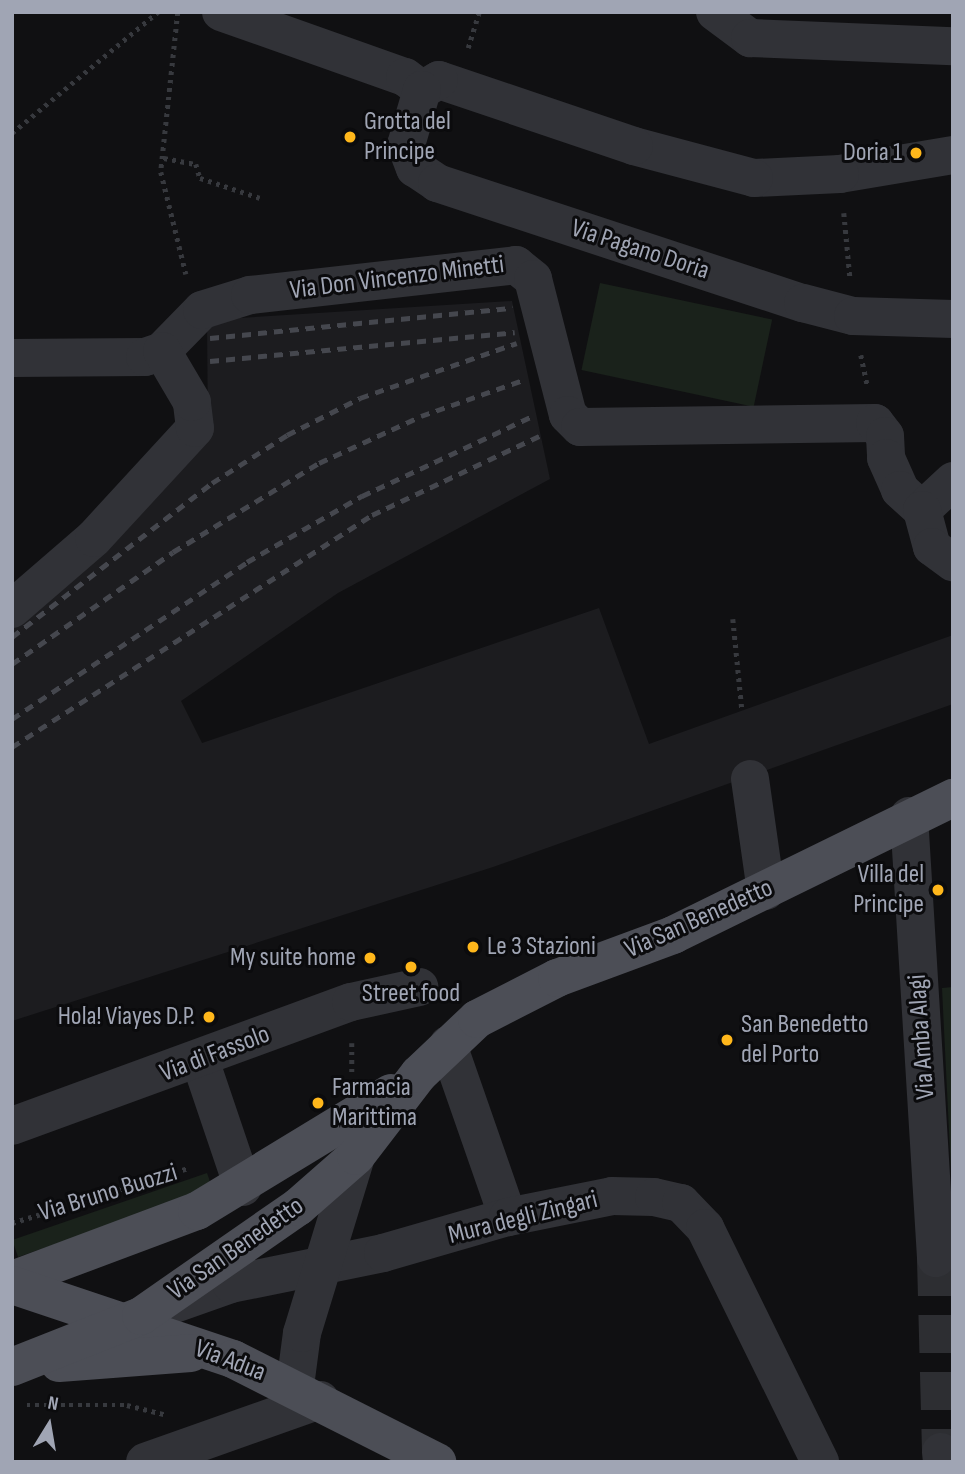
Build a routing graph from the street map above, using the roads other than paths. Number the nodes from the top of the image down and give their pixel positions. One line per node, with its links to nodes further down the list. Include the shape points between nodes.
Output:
1 (715, 12): 3 (street, via 750,38)
2 (232, 18): 4 (street, via 405,77)
3 (953, 46)
4 (422, 90): 5 (street, via 439,80 457,82 634,146 754,178 815,177); 6 (street, Via Pagano Doria, via 406,145 415,168 437,183 803,303 853,316)
5 (953, 155)
6 (953, 319)
7 (162, 351): 8 (street, via 145,357); 10 (street, Via Don Vincenzo Minetti, via 202,310 250,295 516,265 533,279 568,415 580,427 874,423 885,436 886,458 900,489); 12 (street, via 192,402 195,428 94,538)
8 (12, 358)
9 (953, 481): 10 (street)
10 (922, 510): 11 (street, via 932,547)
11 (953, 562)
12 (12, 609)
13 (750, 779): 16 (street)
14 (953, 798): 15 (main road, Via San Benedetto)
15 (909, 816): 16 (main road, Via San Benedetto); 26 (street, Via Amba Alagi)
16 (766, 891): 18 (main road, Via San Benedetto, via 505,1002)
17 (419, 987): 19 (street, Via di Fassolo, via 351,1002)
18 (448, 1045): 20 (main road, Via San Benedetto); 25 (street)
19 (200, 1060): 21 (street, Via di Fassolo); 23 (street)
20 (419, 1074): 22 (main road, Via San Benedetto); 23 (main road, Via San Benedetto)
21 (12, 1126)
22 (356, 1156): 27 (street); 29 (main road, Via San Benedetto, via 298,1207)
23 (243, 1187): 24 (main road, Via San Benedetto)
24 (197, 1211): 28 (main road, Via Bruno Buozzi)
25 (508, 1217): 27 (street, Mura degli Zingari); 35 (street, Mura degli Zingari, via 612,1196 681,1203 705,1228)
26 (936, 1258)
27 (324, 1264): 29 (street, Mura degli Zingari, via 231,1284); 32 (street, via 302,1334)
28 (12, 1282): 29 (main road, Via Adua)
29 (134, 1319): 30 (main road, Via Adua); 31 (main road, Via San Benedetto)
30 (205, 1352): 31 (main road); 32 (main road, Via Adua)
31 (12, 1368)
32 (308, 1393): 33 (street); 34 (main road, Via Adua)
33 (145, 1462)
34 (437, 1462)
35 (820, 1462)

